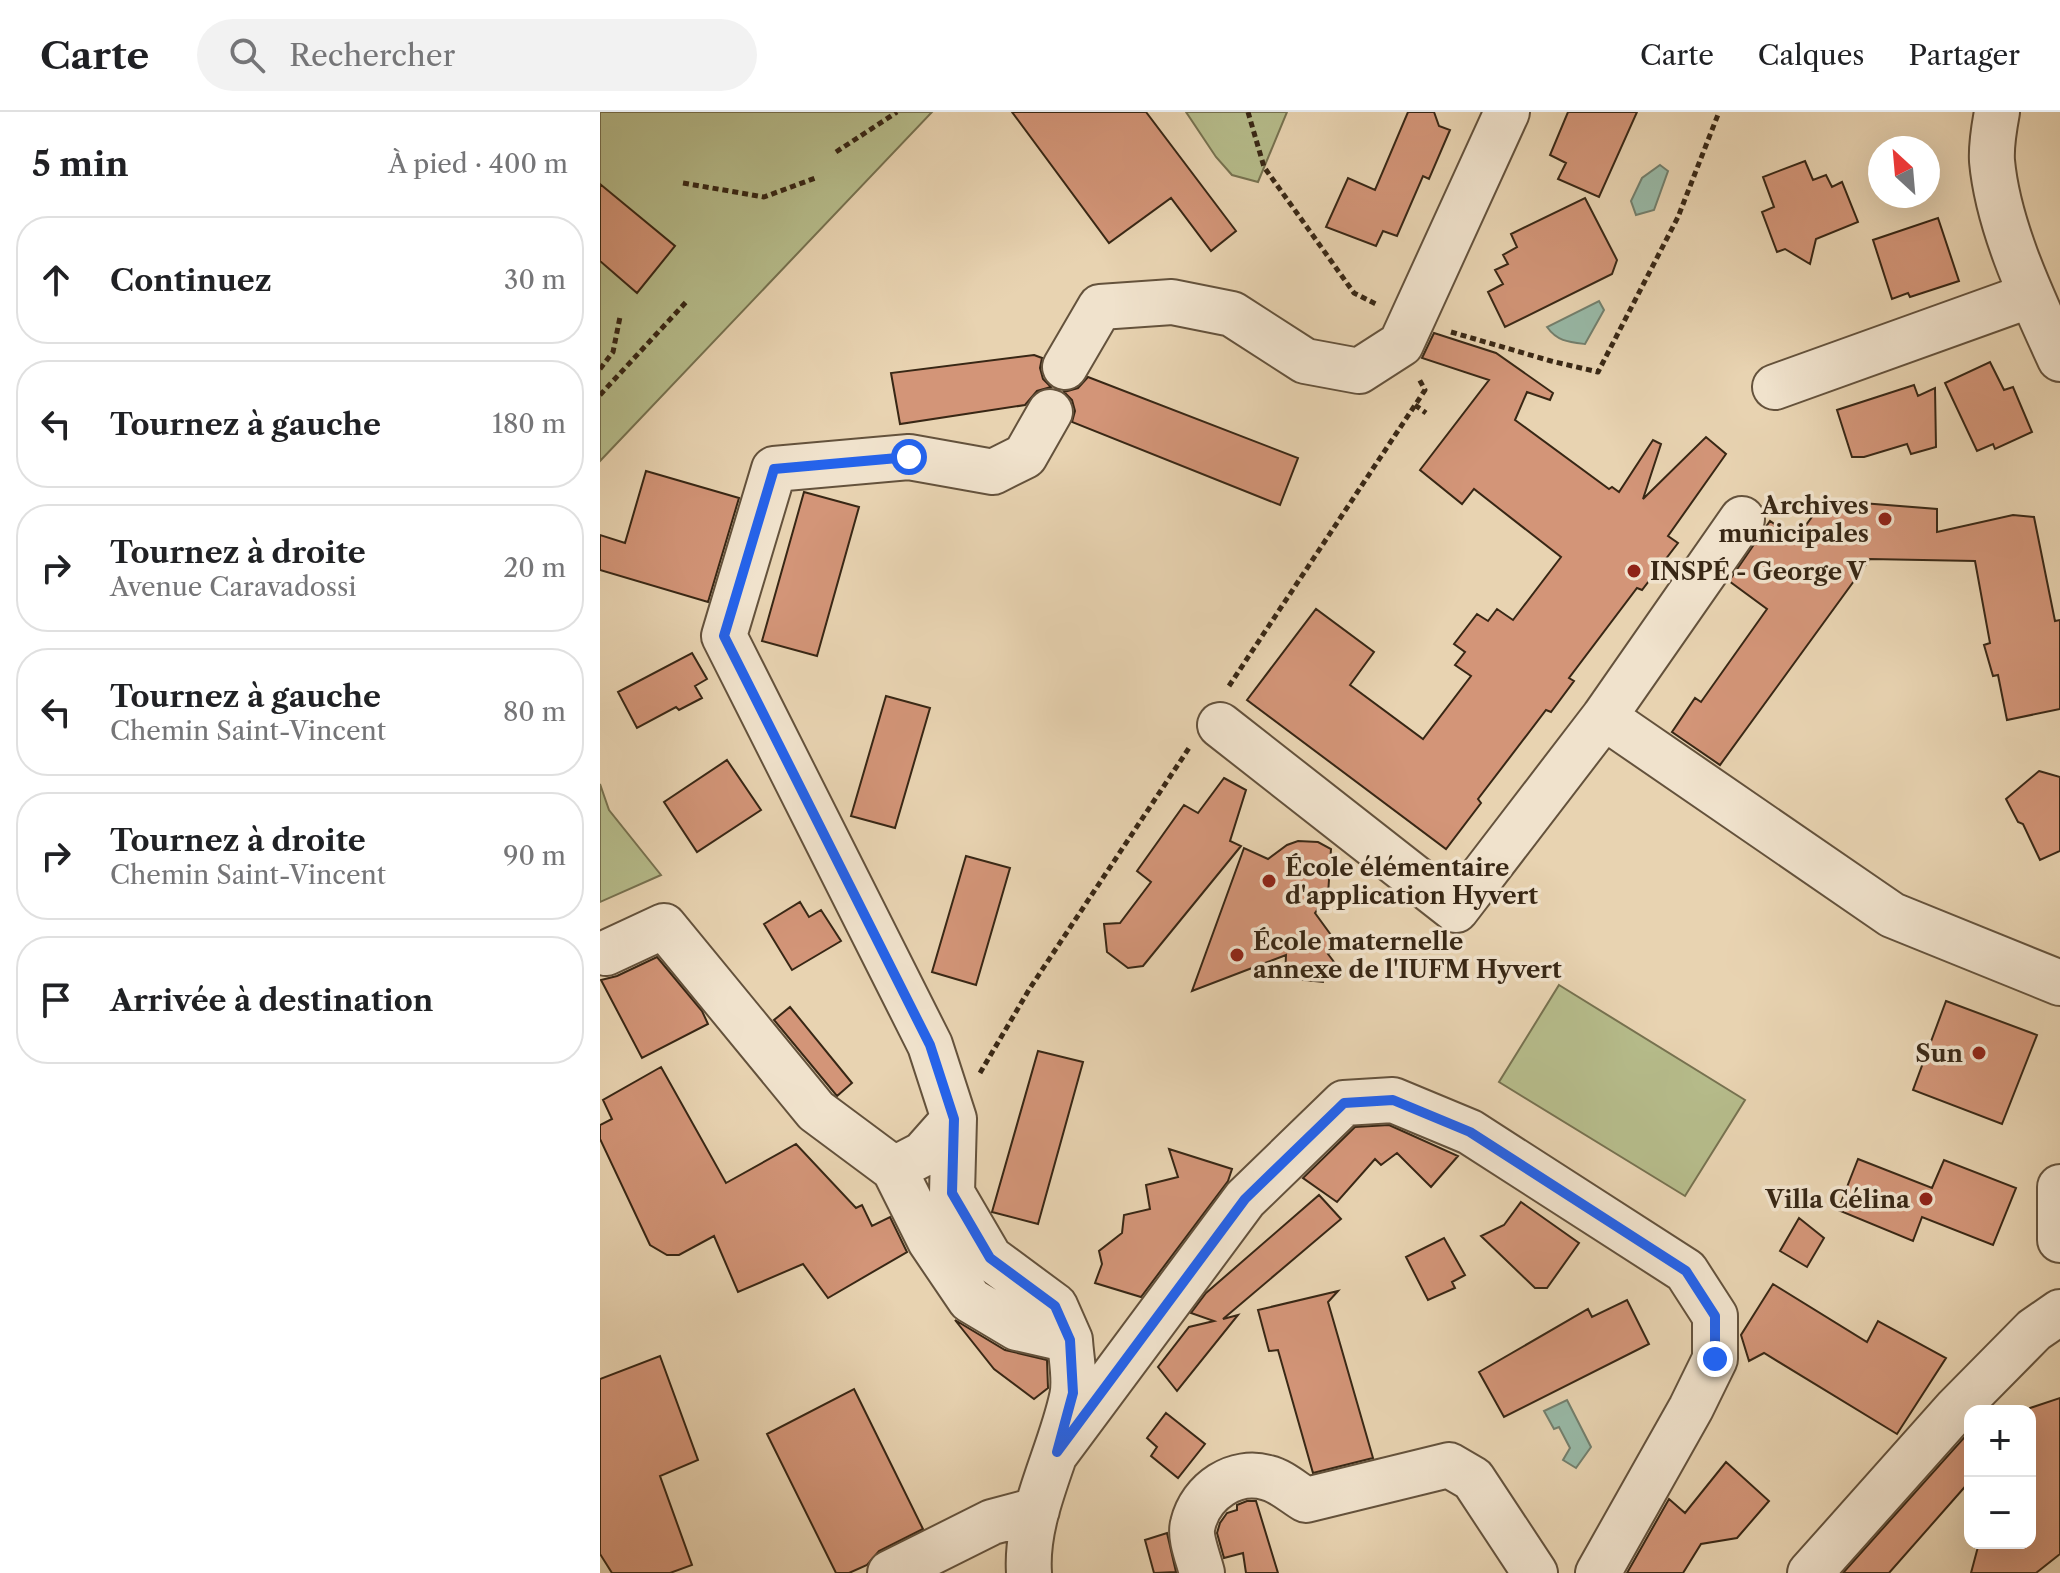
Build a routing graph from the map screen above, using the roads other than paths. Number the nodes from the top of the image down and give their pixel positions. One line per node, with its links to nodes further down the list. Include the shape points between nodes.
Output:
1 (1507, 112): 5 (street, via 1401,344 1359,371 1305,361 1232,314 1172,302 1100,307)
2 (1997, 112): 3 (street, via 1992,160 1998,195)
3 (2031, 295): 4 (street); 6 (street)
4 (2060, 359)
5 (1065, 367)
6 (1775, 387)
7 (1050, 412): 13 (street, via 1025,456 993,472 909,457 774,469 724,636 930,1045)
8 (1742, 519): 9 (street)
9 (1604, 717): 10 (street, via 1456,910); 12 (street, via 1892,915)
10 (1220, 725)
11 (606, 953): 14 (street, via 664,926 816,1111)
12 (2060, 983)
13 (954, 1119): 14 (street, via 923,1154); 18 (street, via 952,1193 990,1258 1055,1306)
14 (894, 1169): 18 (street, via 930,1241 970,1300 1017,1328)
15 (2060, 1187): 16 (street)
16 (2060, 1240)
17 (2060, 1312): 26 (street, via 2034,1330 1957,1408)
18 (1070, 1340): 19 (street, via 1073,1393)
19 (1057, 1452): 20 (street); 25 (street, via 1245,1199 1344,1103 1393,1100 1470,1132 1686,1271 1715,1316 1715,1359)
20 (1037, 1510): 21 (street, via 992,1522); 22 (street)
21 (890, 1573)
22 (1029, 1573)
23 (1202, 1573): 24 (street, via 1192,1527 1205,1500 1240,1474 1270,1478 1306,1500 1449,1465 1473,1479)
24 (1535, 1573)
25 (1598, 1573)
26 (1810, 1573)

